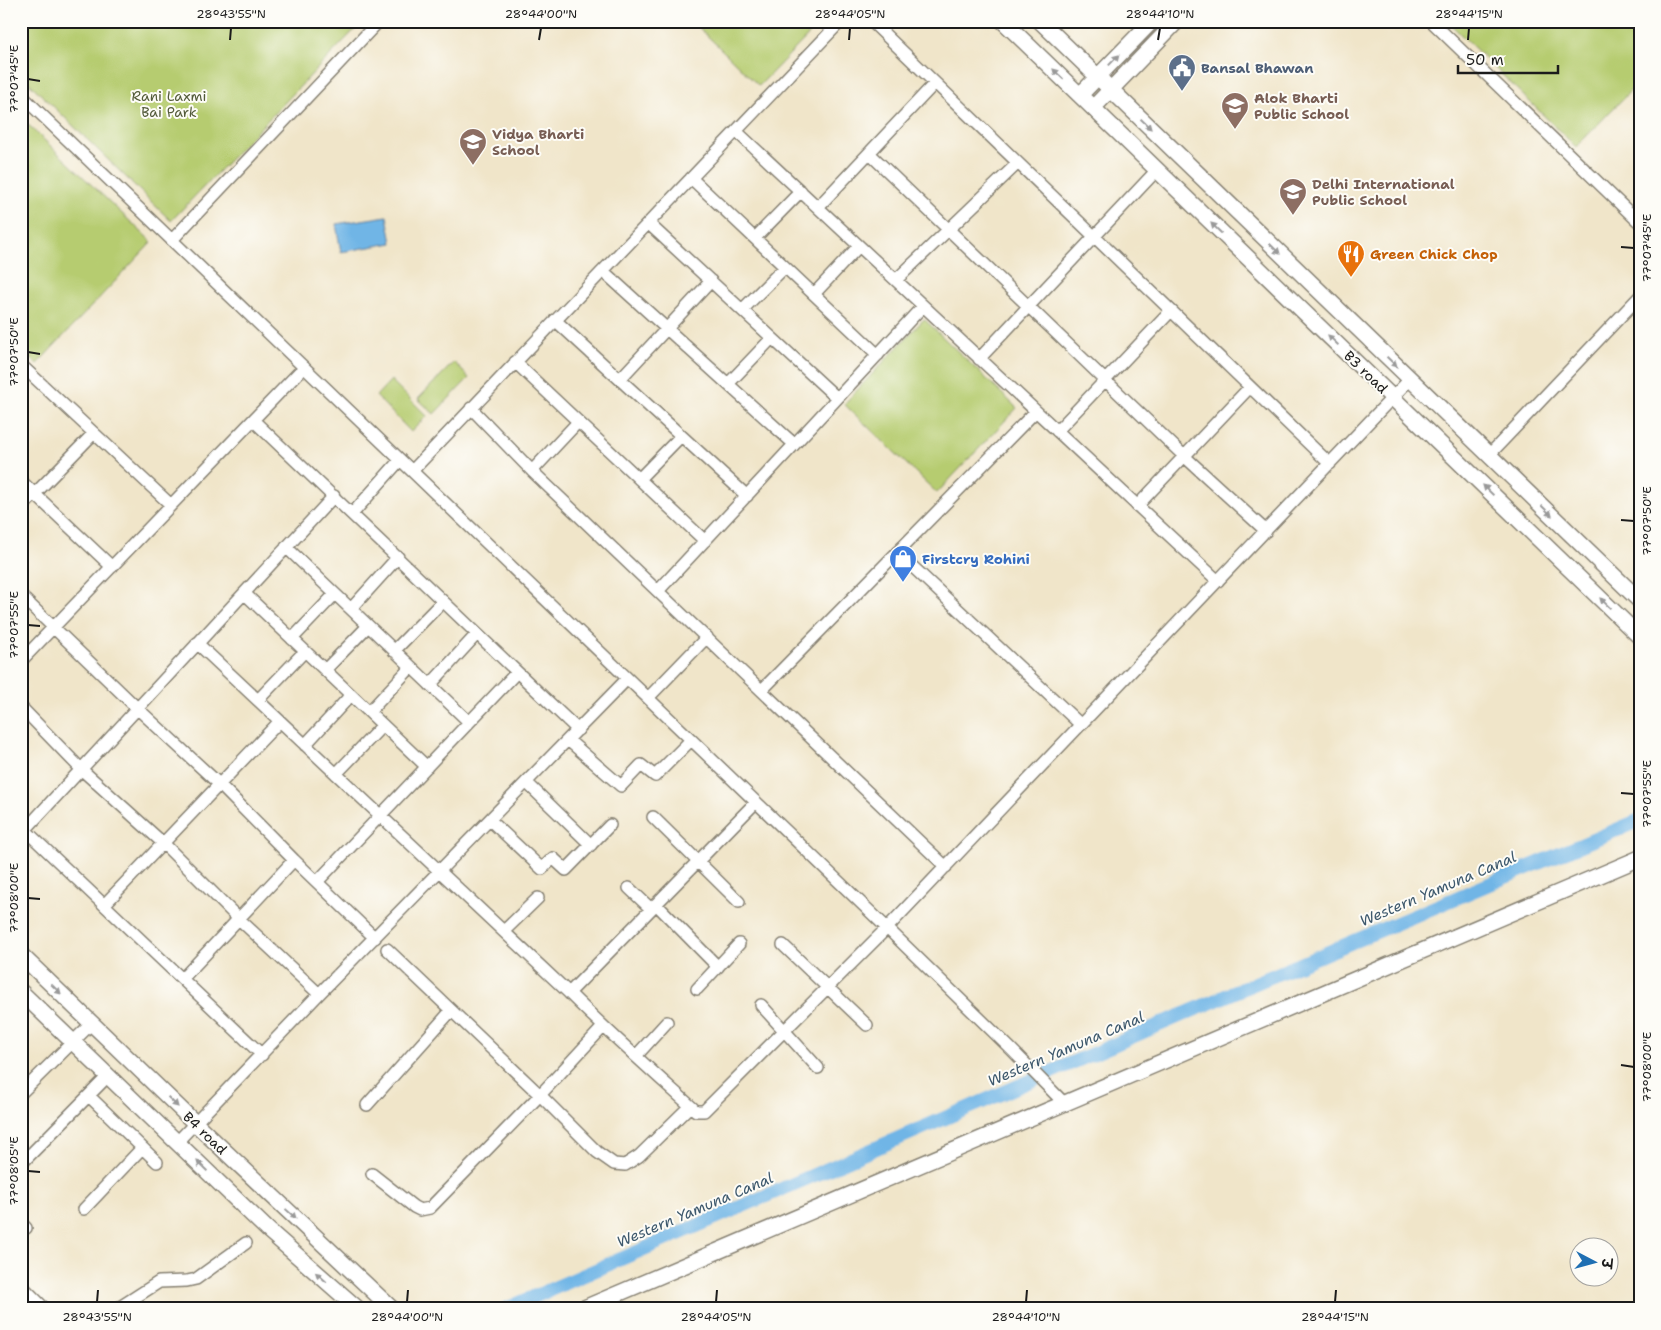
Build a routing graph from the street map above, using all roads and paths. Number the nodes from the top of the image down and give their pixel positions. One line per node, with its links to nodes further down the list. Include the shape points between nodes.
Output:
1 (379, 21): 27 (street)
2 (840, 21): 15 (street)
3 (871, 21): 10 (street)
4 (1003, 21): 13 (street, B3 road, one-way to 4)
5 (1040, 21): 9 (street, B3 road)
6 (1152, 21): 9 (street, one-way to 6)
7 (1177, 21): 11 (street)
8 (1431, 21): 23 (street)
9 (1098, 77): 11 (street, B3 road); 13 (street)
10 (935, 83): 16 (street); 17 (street)
11 (1111, 90): 14 (street); 48 (street, B3 road, one-way to 48)
12 (21, 95): 27 (street)
13 (1080, 96): 14 (street, B3 road)
14 (1093, 108): 18 (street, B3 road)
15 (736, 131): 19 (street); 20 (street)
16 (869, 154): 21 (street); 24 (street)
17 (1018, 163): 24 (street); 25 (street)
18 (1157, 170): 25 (street); 53 (street, B3 road, one-way to 18)
19 (691, 178): 22 (street); 26 (street)
20 (801, 191): 21 (street); 26 (street)
21 (818, 207): 28 (street)
22 (648, 223): 30 (street); 32 (street)
23 (1640, 223)
24 (948, 230): 31 (street); 36 (street)
25 (1094, 236): 36 (street); 38 (street)
26 (754, 238): 29 (street)
27 (172, 240): 46 (street)
28 (859, 246): 31 (street); 33 (street)
29 (785, 267): 33 (street); 37 (street)
30 (603, 271): 39 (street); 40 (street)
31 (896, 280): 35 (street)
32 (711, 281): 37 (street); 40 (street)
33 (814, 294): 42 (street)
34 (1640, 296): 62 (street)
35 (923, 306): 42 (street); 43 (street)
36 (1029, 306): 43 (street); 49 (street)
37 (742, 310): 41 (street)
38 (1171, 311): 49 (street); 51 (street)
39 (555, 320): 44 (street); 47 (street)
40 (667, 329): 47 (street); 50 (street)
41 (772, 338): 50 (street); 52 (street)
42 (878, 354): 52 (street)
43 (980, 358): 55 (street)
44 (515, 362): 54 (street); 57 (street)
45 (21, 365): 59 (street)
46 (304, 367): 56 (street); 64 (street)
47 (620, 379): 60 (street)
48 (1410, 379): 53 (street); 62 (street, B3 road)
49 (1106, 380): 58 (street); 63 (street)
50 (728, 384): 61 (street)
51 (1250, 387): 63 (street); 65 (street)
52 (837, 398): 61 (street)
53 (1393, 398): 65 (street); 95 (street, B3 road, one-way to 53)
54 (471, 408): 66 (street); 67 (street)
55 (1036, 411): 58 (street); 80 (street)
56 (254, 420): 71 (street); 73 (street)
57 (578, 422): 67 (street); 68 (street)
58 (1057, 431): 74 (street)
59 (94, 433): 70 (street); 73 (street)
60 (681, 436): 68 (street); 72 (street)
61 (794, 444): 72 (street)
62 (1489, 455): 89 (street, B3 road, one-way to 89)
63 (1184, 456): 74 (street); 77 (street)
64 (400, 460): 66 (street); 76 (street)
65 (1330, 464): 77 (street)
66 (412, 471): 104 (street)
67 (532, 471): 84 (street)
68 (639, 479): 78 (street)
69 (21, 481): 70 (street)
70 (35, 494): 75 (street); 82 (street)
71 (334, 496): 76 (street); 79 (street)
72 (747, 496): 78 (street)
73 (171, 505): 82 (street)
74 (1137, 506): 83 (street)
75 (21, 508)
76 (353, 513): 81 (street)
77 (1266, 531): 83 (street)
78 (705, 541): 84 (street)
79 (286, 547): 85 (street); 86 (street)
80 (897, 552): 106 (street); 115 (street)
81 (398, 558): 88 (street); 90 (street)
82 (112, 567): 92 (street)
83 (1218, 581): 115 (street)
84 (658, 591): 94 (street)
85 (244, 593): 96 (street); 97 (street)
86 (334, 594): 90 (street); 96 (street)
87 (21, 596): 92 (street)
88 (442, 601): 93 (street); 99 (street)
89 (1640, 601)
90 (351, 609): 91 (street)
91 (368, 626): 99 (street); 102 (street)
92 (54, 628): 100 (street); 111 (street)
93 (477, 634): 103 (street); 105 (street)
94 (707, 637): 106 (street); 108 (street)
95 (1640, 637)
96 (292, 639): 98 (street)
97 (197, 643): 109 (street); 111 (street)
98 (305, 651): 102 (street); 109 (street)
99 (394, 651): 101 (street)
100 (21, 661)
101 (411, 667): 105 (street); 112 (street)
102 (325, 670): 107 (street)
103 (517, 672): 114 (street); 117 (street)
104 (627, 679): 108 (street); 117 (street)
105 (430, 685): 114 (street)
106 (762, 690): 137 (street)
107 (351, 695): 112 (street); 120 (street)
108 (648, 698): 119 (street)
109 (258, 700): 113 (street)
110 (21, 707): 122 (street)
111 (137, 708): 122 (street); 125 (street)
112 (369, 712): 116 (street)
113 (280, 722): 120 (street); 125 (street)
114 (469, 722): 121 (street)
115 (1081, 725): 137 (street)
116 (383, 726): 121 (street); 123 (street)
117 (578, 730): 118 (street)
118 (568, 740): 119 (street, via 621,786 641,765 654,776); 124 (street)
119 (691, 740): 126 (street)
120 (305, 745): 123 (street)
121 (427, 767): 127 (street)
122 (81, 769): 131 (street); 132 (street)
123 (336, 774): 127 (street)
124 (526, 782): 129 (street); 133 (street)
125 (219, 784): 132 (street); 135 (street)
126 (756, 802): 136 (street); 146 (street)
127 (380, 816): 138 (street); 139 (street)
128 (653, 816): 136 (street)
129 (490, 820): 133 (street, via 542,869 554,858 566,870); 138 (street)
130 (610, 825): 133 (street)
131 (23, 828): 143 (street)
132 (163, 843): 143 (street); 145 (street)
133 (591, 844)
134 (1640, 858): 175 (street)
135 (294, 860): 139 (street); 145 (street)
136 (698, 861): 142 (street); 144 (street)
137 (946, 866): 146 (street)
138 (440, 872): 147 (street); 148 (street)
139 (317, 882): 148 (street)
140 (629, 888): 144 (street)
141 (538, 898): 147 (street)
142 (739, 902)
143 (104, 905): 154 (street)
144 (653, 907): 153 (street); 158 (street)
145 (238, 918): 154 (street); 159 (street)
146 (887, 928): 155 (street); 175 (street)
147 (504, 931): 158 (street)
148 (375, 938): 159 (street)
149 (739, 944): 153 (street)
150 (783, 945): 155 (street)
151 (386, 949): 161 (street)
152 (21, 955): 163 (street, B4 road, one-way to 163)
153 (718, 967): 156 (street)
154 (182, 979): 168 (street)
155 (828, 988): 164 (street); 166 (street)
156 (697, 989)
157 (21, 992): 167 (street, B4 road)
158 (569, 993): 165 (street)
159 (319, 994): 168 (street)
160 (761, 1005): 166 (street)
161 (451, 1011): 173 (street); 176 (street)
162 (667, 1022): 169 (street)
163 (92, 1024): 167 (street); 178 (street, B4 road, one-way to 178)
164 (867, 1025)
165 (603, 1027): 169 (street); 173 (street)
166 (785, 1030): 170 (street); 177 (street, via 704,1111 696,1111)
167 (73, 1042): 171 (street, B4 road); 172 (street)
168 (262, 1055): 178 (street)
169 (636, 1056): 177 (street)
170 (818, 1068)
171 (108, 1076): 174 (street); 179 (street, B4 road)
172 (21, 1094)
173 (540, 1095): 177 (street, via 597,1152 614,1164 625,1165 639,1156); 183 (street, via 430,1208 414,1207)
174 (89, 1096): 180 (street); 182 (street)
175 (1059, 1098): 191 (street)
176 (367, 1105)
177 (690, 1106)
178 (195, 1124): 179 (street); 190 (street, B4 road, one-way to 190)
179 (177, 1142): 189 (street, B4 road, one-way to 179, via 268,1230)
180 (142, 1148): 181 (street); 184 (street)
181 (157, 1162)
182 (21, 1164)
183 (372, 1174)
184 (84, 1209)
185 (246, 1243): 188 (street, via 196,1279 159,1282)
186 (21, 1285): 187 (street)
187 (38, 1307)
188 (117, 1309)
189 (358, 1309)
190 (392, 1309)
191 (582, 1309)

